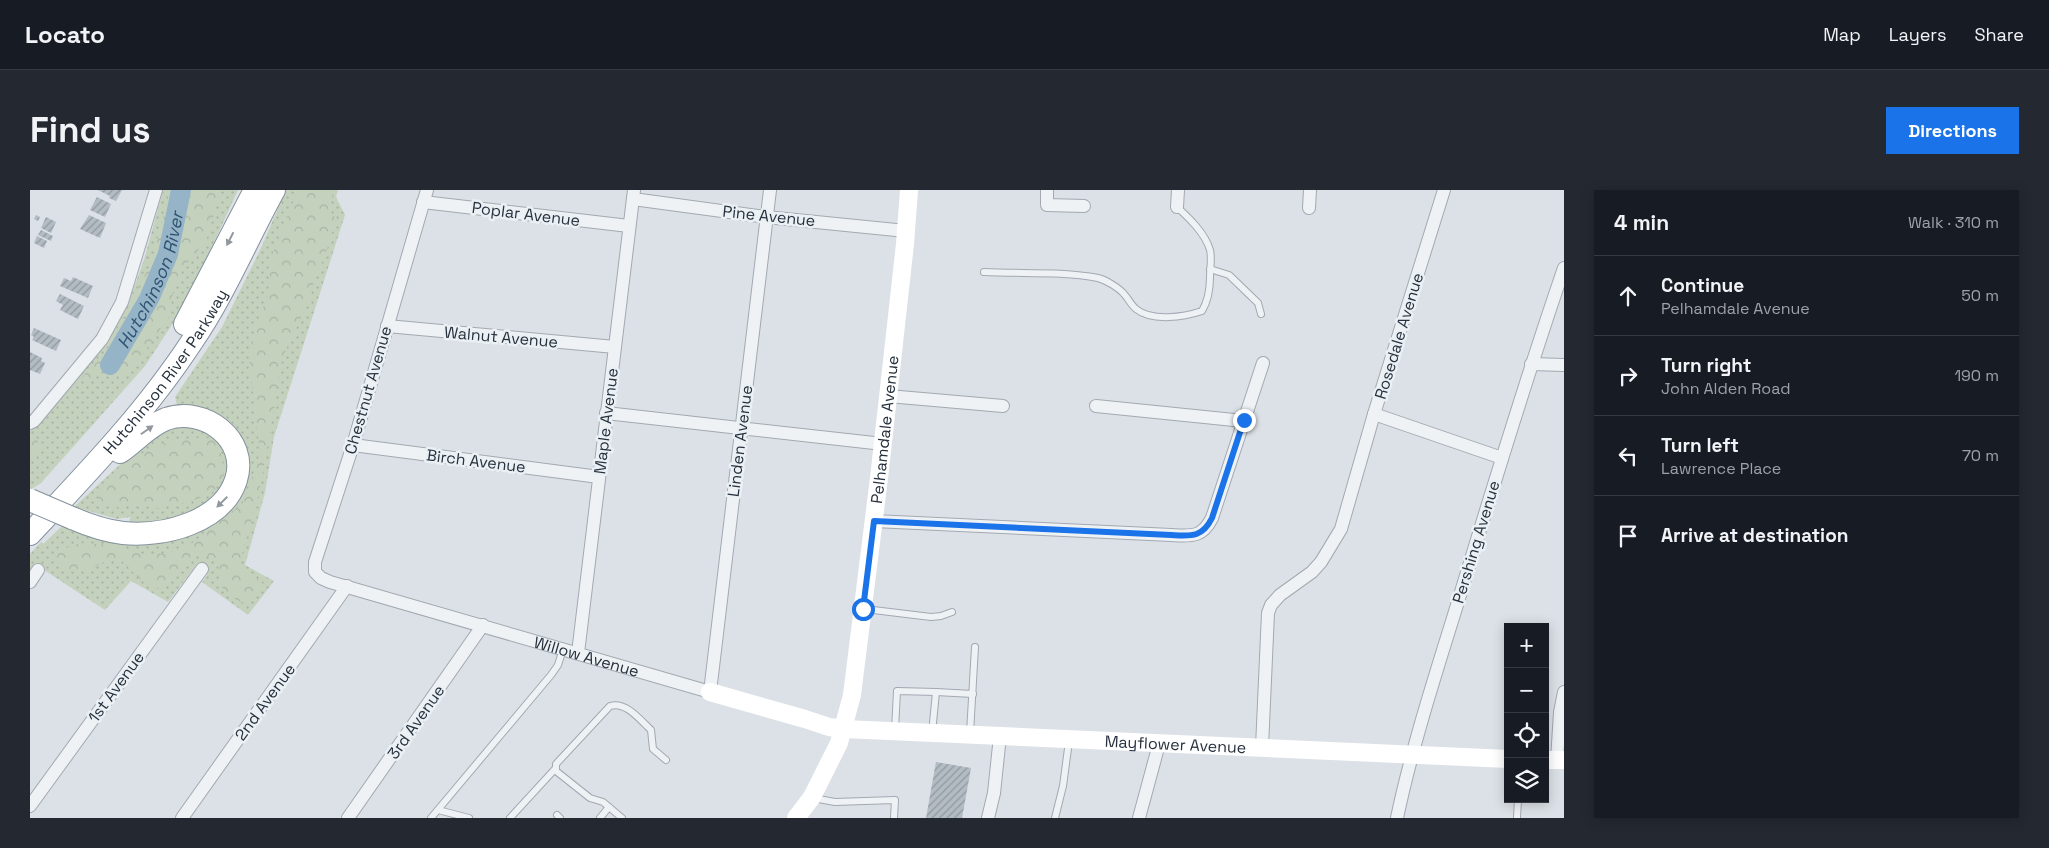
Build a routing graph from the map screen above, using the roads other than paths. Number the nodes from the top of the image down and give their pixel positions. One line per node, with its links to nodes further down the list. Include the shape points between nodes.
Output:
1 (156, 190): 33 (street, via 122,302 102,339)
2 (255, 190): 41 (highway, Hutchinson River Parkway, one-way to 41, via 194,310 163,358 122,410)
3 (274, 190): 39 (highway, Hutchinson River Parkway, via 219,297 182,358 143,409)
4 (770, 190): 15 (street, Linden Avenue)
5 (909, 190): 17 (street, Pelhamdale Avenue)
6 (1047, 190): 12 (street, via 1047,205)
7 (1178, 190): 13 (street)
8 (1310, 190): 14 (street)
9 (1444, 190): 31 (street, Rosedale Avenue)
10 (633, 194): 15 (street, Pine Avenue); 16 (street, Maple Avenue)
11 (425, 196): 16 (street, Poplar Avenue); 22 (street, Chestnut Avenue)
12 (1084, 206)
13 (1177, 207): 19 (lane, via 1206,240)
14 (1309, 208)
15 (766, 217): 17 (street, Pine Avenue); 34 (street, Linden Avenue)
16 (628, 226): 23 (street, Maple Avenue)
17 (906, 231): 27 (street, Pelhamdale Avenue)
18 (1564, 268): 25 (street, Pershing Avenue)
19 (1210, 269): 20 (lane, via 1206,305 1202,311 1184,317 1161,317 1136,309 1122,291 1100,278); 21 (lane, via 1229,275 1258,303)
20 (984, 272)
21 (1261, 314)
22 (387, 326): 23 (street, Walnut Avenue); 36 (street, Chestnut Avenue)
23 (615, 347): 30 (street, Maple Avenue)
24 (1262, 363): 32 (street)
25 (1531, 364): 26 (street); 37 (street, Pershing Avenue)
26 (1564, 365)
27 (888, 396): 28 (street); 35 (street, Pelhamdale Avenue)
28 (1003, 406)
29 (1096, 406): 32 (street)
30 (606, 413): 34 (street); 38 (street, Maple Avenue)
31 (1374, 414): 37 (street); 66 (street, Rosedale Avenue, via 1341,530 1329,552 1312,572 1271,605)
32 (1244, 420): 42 (street, via 1212,518 1198,534)
33 (30, 423)
34 (742, 429): 35 (street); 55 (street, Linden Avenue)
35 (883, 444): 42 (street, Pelhamdale Avenue)
36 (352, 445): 38 (street, Birch Avenue); 47 (street, Chestnut Avenue, via 315,562 315,572)
37 (1502, 458): 67 (street, Pershing Avenue)
38 (599, 477): 54 (street, Maple Avenue)
39 (80, 480): 40 (highway, one-way to 40, bridge, via 153,426 178,417 200,418 216,425 228,436 237,458 236,479 228,496 208,514 164,531 133,534 106,530); 43 (highway, Hutchinson River Parkway)
40 (30, 500)
41 (30, 512)
42 (874, 521): 49 (street, Pelhamdale Avenue)
43 (30, 534)
44 (202, 569): 74 (street, 1st Avenue)
45 (38, 570): 46 (street)
46 (30, 582)
47 (330, 582): 48 (street, Willow Avenue)
48 (347, 586): 51 (street, Willow Avenue); 77 (street, 2nd Avenue)
49 (863, 609): 50 (lane, via 931,617); 59 (street, Pelhamdale Avenue, via 852,695)
50 (952, 612)
51 (483, 625): 53 (street, Willow Avenue); 78 (street, 3rd Avenue)
52 (975, 647): 58 (lane)
53 (563, 649): 54 (street, Willow Avenue); 76 (lane, via 551,675)
54 (578, 653): 55 (street, Willow Avenue)
55 (710, 692): 59 (street, Willow Avenue)
56 (936, 692): 58 (lane); 60 (lane, via 897,691); 61 (lane)
57 (1564, 692): 70 (street)
58 (973, 694): 62 (lane)
59 (844, 729): 60 (street, Mayflower Avenue); 72 (street, Pelhamdale Avenue)
60 (894, 731): 61 (street, Mayflower Avenue)
61 (932, 733): 62 (street, Mayflower Avenue)
62 (970, 735): 63 (street, Mayflower Avenue)
63 (1000, 736): 64 (street, Mayflower Avenue); 86 (street)
64 (1069, 740): 65 (street, Mayflower Avenue); 87 (lane)
65 (1159, 744): 66 (street, Mayflower Avenue); 88 (street)
66 (1262, 747): 67 (street, Mayflower Avenue)
67 (1412, 754): 68 (street, Mayflower Avenue); 89 (street, Pershing Avenue)
68 (1504, 759)
69 (666, 760): 71 (lane, via 653,749 652,730 625,706 616,704 610,706 556,764)
70 (1555, 760)
71 (556, 769): 75 (lane, via 590,798); 81 (lane)
72 (812, 798): 84 (street, Pelhamdale Avenue); 85 (lane, via 835,802 895,800)
73 (1518, 803): 90 (lane)
74 (30, 806)
75 (608, 807): 82 (lane); 83 (lane)
76 (438, 810): 79 (lane); 80 (lane)
77 (182, 818)
78 (348, 818)
79 (431, 818)
80 (469, 818)
81 (510, 818)
82 (600, 818)
83 (622, 818)
84 (797, 818)
85 (894, 818)
86 (988, 818)
87 (1055, 818)
88 (1139, 818)
89 (1397, 818)
90 (1517, 818)

